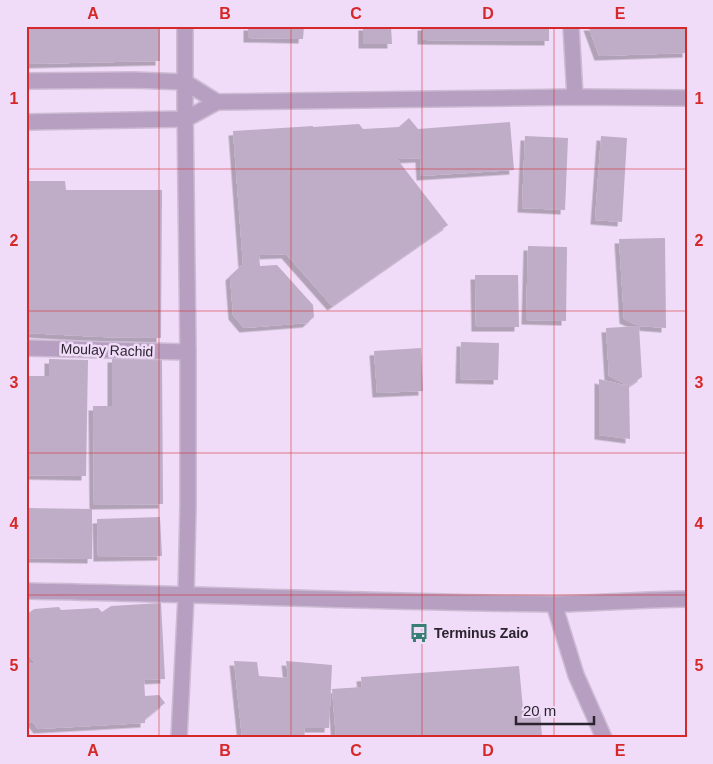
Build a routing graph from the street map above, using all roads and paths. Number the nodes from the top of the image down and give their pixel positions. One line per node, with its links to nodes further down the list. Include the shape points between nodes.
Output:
1 (186, 26): 4 (street)
2 (571, 26): 5 (street)
3 (26, 81): 4 (street)
4 (185, 82): 7 (street); 8 (street)
5 (574, 97): 6 (street); 7 (street)
6 (687, 98)
7 (217, 102): 8 (street)
8 (186, 119): 9 (street); 11 (street)
9 (26, 122)
10 (26, 348): 11 (street, Moulay Rachid)
11 (188, 352): 13 (street)
12 (26, 591): 13 (street)
13 (186, 596): 15 (street); 16 (street)
14 (687, 599): 15 (street)
15 (554, 604): 17 (street, via 576,675)
16 (179, 738)
17 (604, 738)

